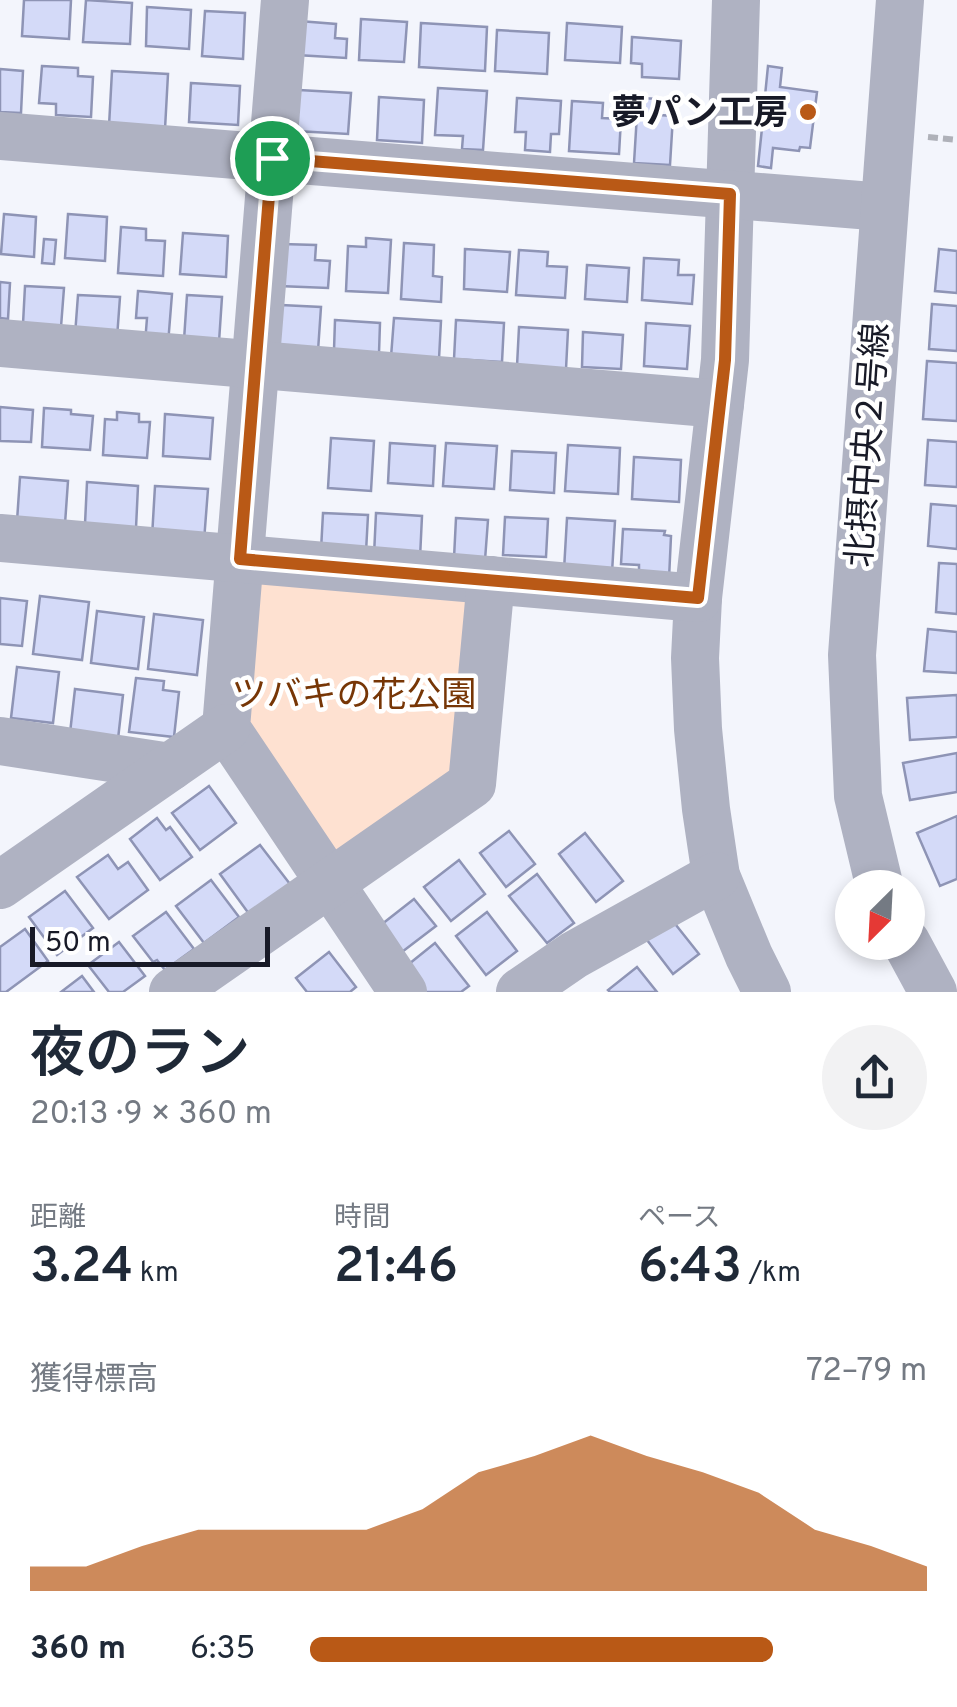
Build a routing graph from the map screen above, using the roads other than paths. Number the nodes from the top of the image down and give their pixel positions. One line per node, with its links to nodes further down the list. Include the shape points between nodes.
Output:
1 (285, 0): 5 (street)
2 (736, 0): 6 (street)
3 (900, 0): 7 (street, 北摂中央２号線)
4 (0, 136): 5 (street)
5 (272, 158): 6 (street); 9 (street)
6 (730, 194): 7 (street); 10 (street)
7 (884, 207): 18 (street, 北摂中央２号線, via 852,655 858,796)
8 (0, 343): 9 (street)
9 (256, 364): 10 (street); 12 (street)
10 (720, 404): 14 (street)
11 (0, 538): 12 (street)
12 (240, 559): 13 (street); 15 (street)
13 (490, 580): 14 (street); 20 (street, via 472,784)
14 (698, 598): 19 (street, via 698,729)
15 (226, 728): 17 (street); 20 (street)
16 (0, 740): 17 (street)
17 (170, 767): 21 (street)
18 (876, 870)
19 (716, 876): 25 (street); 26 (street)
20 (329, 883): 23 (street); 24 (street)
21 (0, 886)
22 (915, 960): 27 (street)
23 (173, 992)
24 (403, 992)
25 (520, 992)
26 (767, 992)
27 (932, 992)

